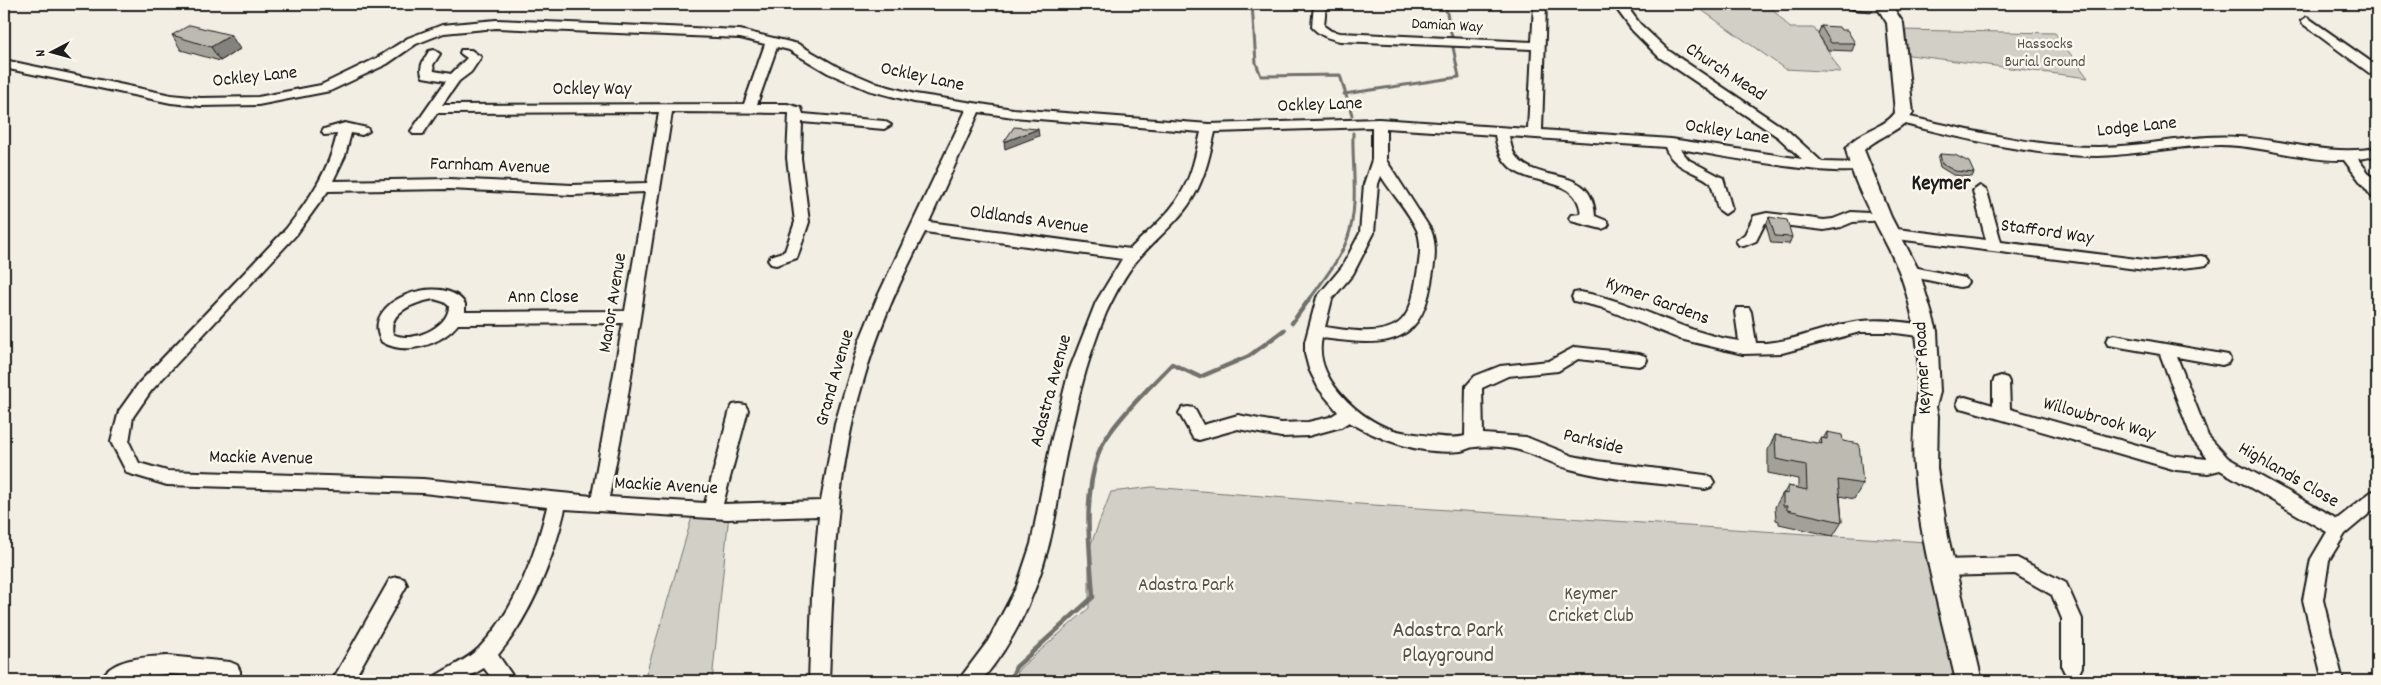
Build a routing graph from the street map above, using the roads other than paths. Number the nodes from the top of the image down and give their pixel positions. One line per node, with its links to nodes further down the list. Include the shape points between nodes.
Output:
1 (1320, 4): 8 (street, Damian Way, via 1318,27 1327,34 1340,37)
2 (1540, 4): 8 (street)
3 (1619, 4): 31 (street, Church Mead, via 1636,27 1664,54 1783,134)
4 (1846, 4): 5 (street)
5 (1884, 5): 19 (main road, via 1898,34 1898,70 1904,106)
6 (2307, 21): 12 (street)
7 (777, 42): 11 (street, Ockley Lane, via 740,34 496,24 467,26 431,33 412,41 325,88 258,101 171,99); 15 (street, via 770,46); 16 (street, Ockley Lane, via 873,87)
8 (1539, 46): 26 (street)
9 (466, 52): 13 (street, via 475,57)
10 (434, 54): 13 (street, via 427,65 428,74)
11 (4, 64)
12 (2377, 72)
13 (454, 78): 17 (street)
14 (666, 108): 15 (street, Ockley Way); 17 (street, Ockley Way); 34 (street, Manor Avenue)
15 (749, 108): 18 (street, Ockley Way, via 787,108 796,111)
16 (974, 108): 22 (street, Ockley Lane); 40 (street, Grand Avenue)
17 (434, 109): 24 (street)
18 (798, 119): 21 (street); 44 (street, via 794,158 802,222 792,254)
19 (1901, 119): 29 (street, Lodge Lane, via 2018,143 2080,151 2209,140 2257,143); 32 (main road, Keymer Road, via 1869,136 1855,149)
20 (1379, 123): 22 (street, Ockley Lane); 25 (street, Ockley Lane); 30 (street)
21 (884, 125)
22 (1209, 128): 43 (street, Adastra Avenue, via 1204,154 1187,195 1164,226)
23 (345, 130): 33 (street, Mackie Avenue, via 342,148)
24 (418, 131)
25 (1501, 132): 26 (street, Ockley Lane); 38 (street, via 1506,155 1511,162 1525,172 1574,187 1586,201)
26 (1535, 135): 27 (street, Ockley Lane)
27 (1671, 143): 31 (street, Ockley Lane); 37 (street, via 1679,161 1718,182)
28 (2377, 152): 29 (street, Lodge Lane)
29 (2349, 157): 36 (street)
30 (1379, 160): 53 (street, via 1371,184 1367,233 1348,270 1325,297); 53 (street, via 1390,182 1416,213 1426,233 1429,253 1422,292 1407,326 1395,332 1358,335)
31 (1818, 166): 32 (street, Ockley Lane)
32 (1860, 167): 39 (main road, Keymer Road)
33 (325, 186): 34 (street, Farnham Avenue, via 449,184 572,190); 69 (street, Mackie Avenue, via 291,232 145,388 124,416 120,442 133,468 167,478 423,486)
34 (653, 187): 50 (street, Manor Avenue)
35 (1980, 191): 42 (street)
36 (2377, 194)
37 (1725, 209)
38 (1589, 220)
39 (1885, 225): 41 (street, Stafford Way, via 1851,217 1824,225 1767,218 1759,219 1751,237); 42 (street, Stafford Way); 46 (main road, Keymer Road)
40 (920, 226): 43 (street, Oldlands Avenue); 71 (street, Grand Avenue, via 866,343 843,432)
41 (1744, 241)
42 (1995, 246): 45 (street, Stafford Way, via 2153,266)
43 (1133, 255): 84 (street, Adastra Avenue, via 1103,302 1083,351 1055,462 1044,525 1025,591 995,647)
44 (776, 260)
45 (2201, 261)
46 (1909, 271): 47 (street); 52 (main road, Keymer Road)
47 (1960, 282)
48 (1580, 297): 55 (street, Kymer Gardens, via 1603,300 1708,342)
49 (1743, 312): 55 (street)
50 (631, 317): 51 (street, Ann Close); 70 (street, Manor Avenue)
51 (455, 318)
52 (1926, 331): 55 (street, Kymer Gardens, via 1876,325 1850,328 1790,345 1759,349); 74 (main road, Keymer Road, via 1925,468)
53 (1317, 332): 63 (street, via 1313,354 1317,369 1325,385)
54 (2114, 341): 56 (street)
55 (1748, 347)
56 (2166, 350): 57 (street); 66 (street, Highlands Close, via 2201,439)
57 (2222, 359)
58 (1639, 360): 65 (street, via 1575,353 1552,367 1506,370 1481,380 1474,386)
59 (2001, 382): 64 (street)
60 (1965, 403): 64 (street, Willowbrook Way)
61 (739, 410): 72 (street)
62 (1188, 413): 63 (street, via 1202,439 1238,422 1281,430 1308,429 1335,422)
63 (1349, 414): 65 (street, Parkside, via 1378,431 1403,439 1441,444 1462,444)
64 (2002, 414): 66 (street, Willowbrook Way, via 2176,463 2208,466)
65 (1474, 440): 67 (street, Parkside, via 1526,444 1570,462 1618,472)
66 (2222, 463): 73 (street, Highlands Close)
67 (1705, 482)
68 (2377, 497): 73 (street)
69 (558, 501): 70 (street, Mackie Avenue); 76 (street, via 538,569 507,626)
70 (599, 504): 72 (street, Mackie Avenue)
71 (829, 508): 72 (street, Mackie Avenue); 83 (street, Grand Avenue, via 820,615)
72 (712, 510)
73 (2338, 529): 86 (street, via 2320,558 2313,600)
74 (1943, 568): 77 (street, via 2017,566 2059,589 2072,619); 85 (main road, Keymer Road)
75 (397, 585): 80 (street)
76 (486, 655): 81 (street); 82 (street)
77 (2072, 668)
78 (110, 681): 79 (street, via 128,670 148,666 195,666 230,671)
79 (230, 681)
80 (342, 681)
81 (444, 681)
82 (506, 681)
83 (819, 681)
84 (968, 681)
85 (1970, 681)
86 (2333, 681)

